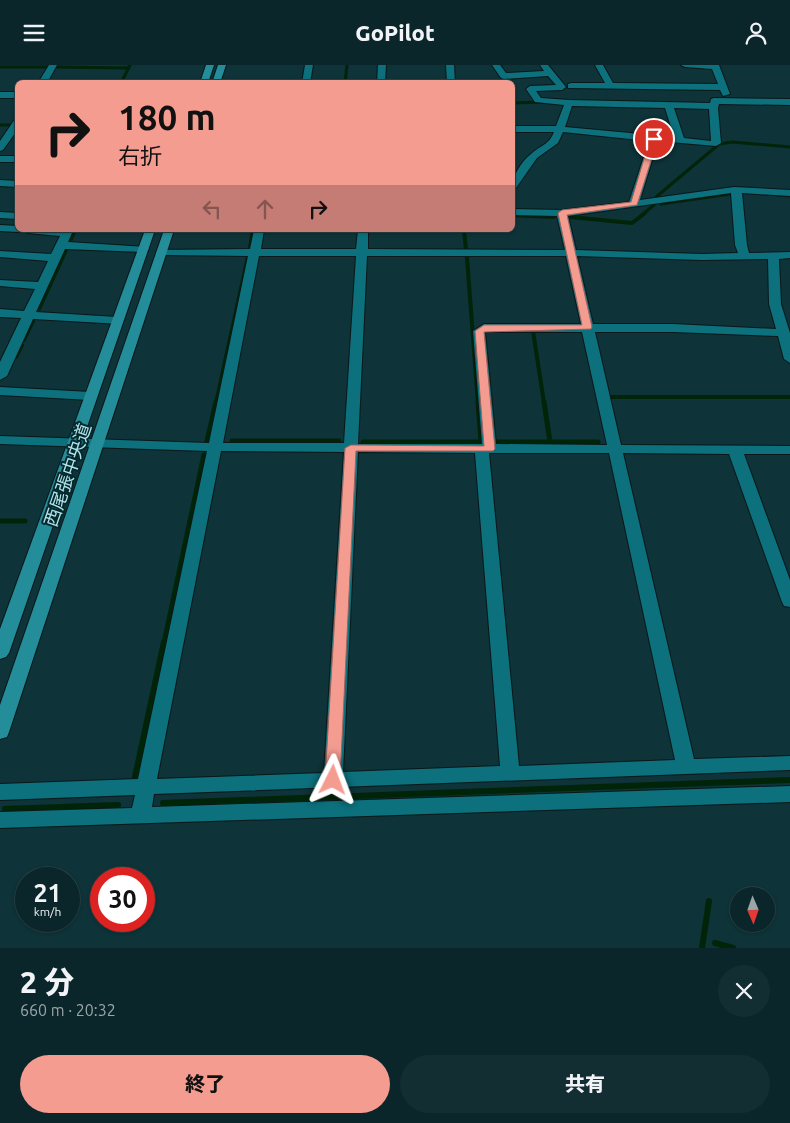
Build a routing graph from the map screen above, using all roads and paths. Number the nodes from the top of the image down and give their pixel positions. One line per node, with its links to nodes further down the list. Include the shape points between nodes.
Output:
1 (53, 65): 13 (street)
2 (210, 65): 14 (main road)
3 (222, 65): 15 (main road)
4 (309, 65): 16 (street)
5 (382, 65): 17 (street)
6 (450, 65): 18 (street)
7 (496, 65): 12 (street, via 504,76)
8 (544, 65): 12 (street)
9 (599, 65): 19 (street)
10 (685, 65): 11 (street)
11 (715, 66): 21 (street)
12 (550, 73): 20 (street)
13 (44, 80)
14 (205, 80)
15 (217, 80)
16 (306, 80)
17 (381, 80)
18 (451, 80)
19 (610, 85): 20 (street); 21 (street)
20 (566, 86): 25 (street, via 530,89 538,100); 26 (street, via 582,95)
21 (723, 87): 24 (street)
22 (0, 95): 23 (street)
23 (15, 95)
24 (728, 101): 27 (street); 29 (street, via 714,101)
25 (569, 103): 26 (street); 32 (street)
26 (587, 103): 28 (street)
27 (790, 103)
28 (669, 105): 29 (street); 34 (street)
29 (714, 106): 34 (street, via 716,143)
30 (15, 126): 35 (street)
31 (515, 129): 32 (street)
32 (560, 129): 33 (street); 38 (street, via 555,141 534,156)
33 (654, 139): 34 (street); 43 (street)
34 (680, 141)
35 (0, 148)
36 (0, 159): 37 (street)
37 (15, 159)
38 (515, 182)
39 (0, 183): 40 (street)
40 (15, 183)
41 (734, 190): 42 (street); 43 (street); 62 (street, via 738,195 741,245)
42 (790, 193)
43 (634, 204): 45 (street)
44 (515, 211): 45 (street)
45 (562, 213): 58 (street)
46 (0, 215): 47 (street)
47 (15, 216)
48 (54, 232): 53 (street, via 67,233)
49 (149, 232): 54 (main road, 西尾張中央道)
50 (168, 232): 55 (main road, 西尾張中央道)
51 (259, 232): 56 (street)
52 (363, 232): 57 (street)
53 (61, 245): 54 (street); 63 (street)
54 (143, 249): 68 (main road, 西尾張中央道)
55 (162, 252): 56 (street); 78 (main road, 西尾張中央道)
56 (255, 252): 57 (street); 79 (street)
57 (361, 252): 58 (street); 80 (street)
58 (571, 253): 62 (street); 69 (street)
59 (0, 254): 63 (street)
60 (772, 255): 61 (street); 62 (street); 70 (street, via 775,304)
61 (790, 255)
62 (745, 256)
63 (55, 258): 65 (street)
64 (0, 283): 65 (street)
65 (43, 286): 67 (street)
66 (0, 313): 67 (street)
67 (30, 315): 68 (street); 71 (street)
68 (117, 321): 75 (main road, 西尾張中央道)
69 (588, 327): 70 (street); 81 (street, via 484,328 479,331); 82 (street)
70 (784, 333): 72 (street)
71 (6, 352): 73 (street)
72 (789, 352)
73 (0, 376)
74 (0, 391): 75 (street)
75 (90, 396): 77 (main road, 西尾張中央道)
76 (0, 440): 77 (street)
77 (73, 443): 78 (street); 86 (main road, 西尾張中央道)
78 (98, 444): 79 (street); 87 (main road, 西尾張中央道)
79 (216, 447): 80 (street); 92 (street)
80 (351, 448): 81 (street); 91 (street)
81 (486, 449): 82 (street); 90 (street)
82 (615, 449): 83 (street); 89 (street)
83 (735, 450): 84 (street); 85 (street)
84 (790, 450)
85 (790, 602)
86 (1, 646)
87 (0, 732)
88 (790, 763): 89 (street)
89 (686, 767): 90 (street)
90 (510, 774): 91 (street)
91 (333, 780): 92 (street)
92 (146, 787): 93 (street); 95 (street)
93 (0, 792)
94 (790, 794): 95 (street)
95 (140, 816): 96 (street)
96 (0, 821)

